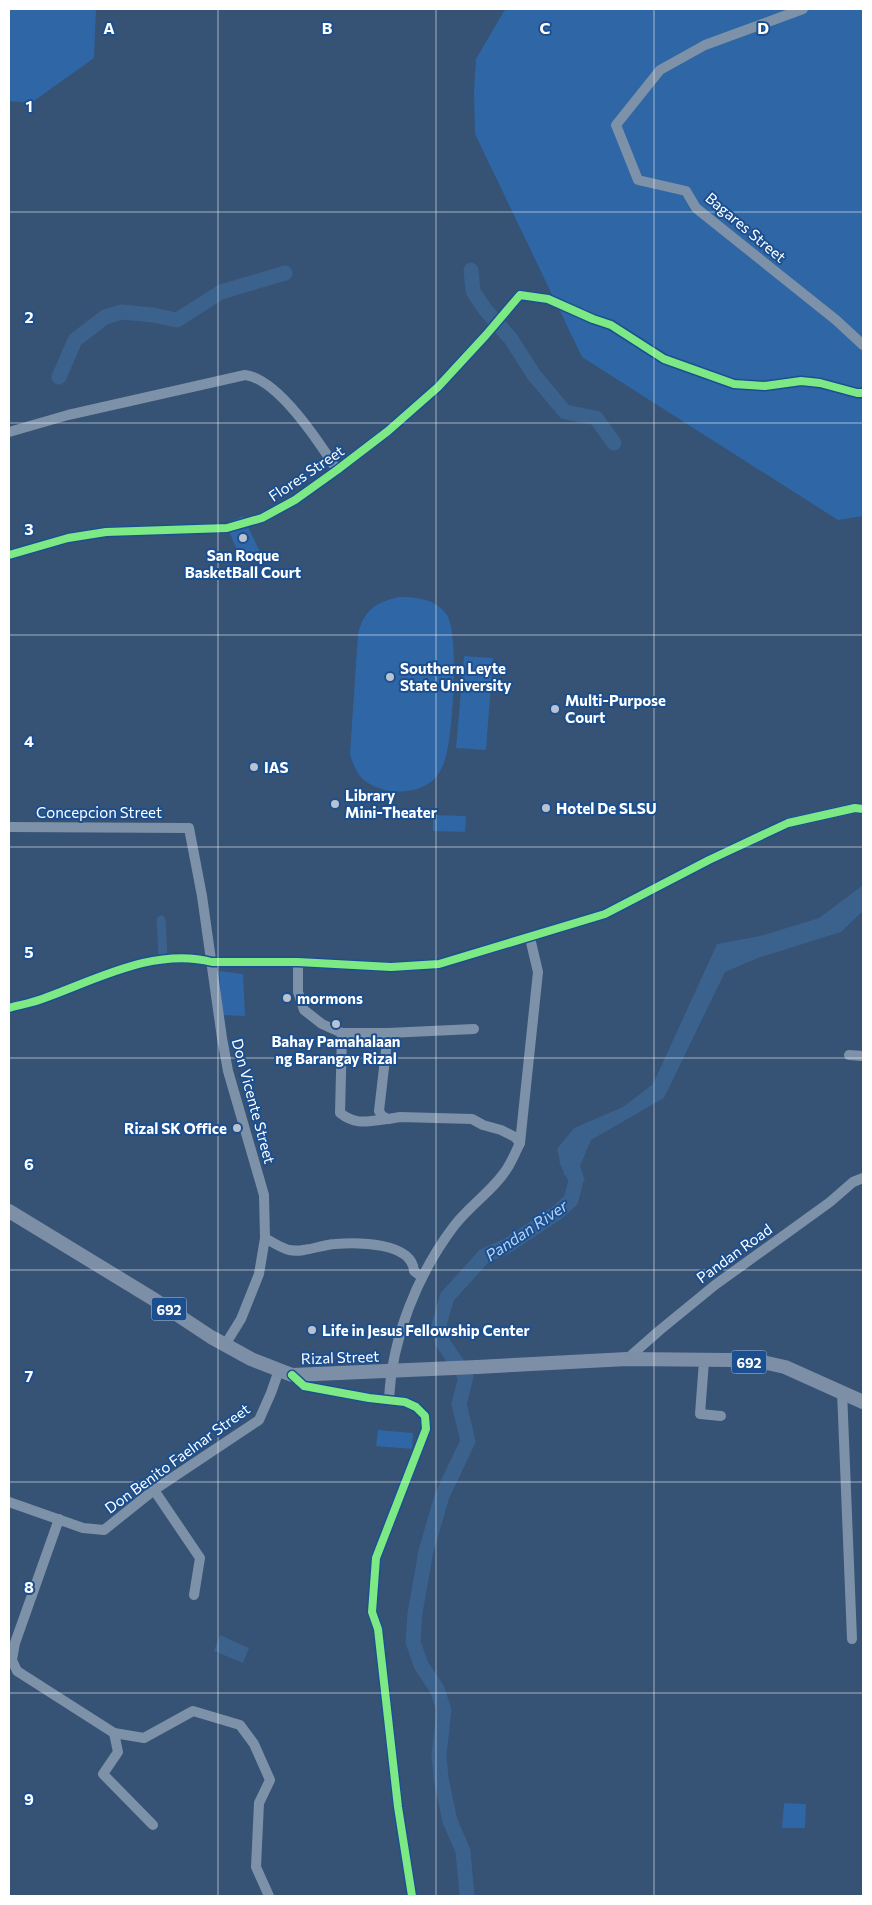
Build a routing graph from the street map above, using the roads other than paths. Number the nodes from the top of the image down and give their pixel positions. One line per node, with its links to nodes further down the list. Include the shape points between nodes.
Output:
1 (803, 9): 2 (street, Bagares Street, via 705,45 660,70 616,125 638,180 686,191 696,208)
2 (863, 345)
3 (863, 393): 5 (street, Flores Street, via 801,381 764,386 734,384 664,359 611,325 548,299 520,295 438,387)
4 (9, 432): 5 (street, via 68,415 245,375 254,376 281,397)
5 (337, 470): 6 (street, Flores Street, via 295,500 262,518 227,528 106,532 68,538)
6 (9, 555)
7 (863, 808): 10 (street, via 788,823 606,914)
8 (9, 827): 9 (street, Concepcion Street)
9 (189, 828): 11 (street, Don Vicente Street)
10 (530, 938): 12 (street, via 439,964 391,967); 20 (street, via 538,972)
11 (212, 962): 12 (street); 13 (street, via 201,959 155,960); 23 (street, Don Vicente Street, via 228,1071 264,1195)
12 (298, 962): 15 (street, via 298,992 304,1010 322,1024)
13 (9, 1008)
14 (474, 1029): 16 (street)
15 (342, 1033): 16 (street); 19 (street, via 340,1113 360,1122)
16 (388, 1033): 19 (street, via 380,1111)
17 (849, 1055): 18 (street)
18 (863, 1056)
19 (388, 1119): 20 (street, via 472,1119 501,1130)
20 (520, 1143): 24 (street, via 508,1168 454,1226)
21 (863, 1178): 26 (street, Pandan Road, via 853,1182 715,1284)
22 (9, 1211): 25 (main road, Rizal Street / 692)
23 (265, 1238): 24 (street, via 288,1250 359,1243 389,1248 400,1251 412,1261 414,1271); 25 (street, Don Vicente Street, via 251,1298)
24 (422, 1278): 30 (street, via 403,1326)
25 (225, 1345): 28 (main road, Rizal Street / 692)
26 (627, 1359): 27 (main road, 692); 28 (main road, Rizal Street / 692, bridge, via 477,1368)
27 (704, 1361): 29 (main road, 692, via 731,1360 785,1367); 32 (street, via 700,1414)
28 (285, 1372): 30 (street, via 304,1386); 33 (street, Don Benito Faelnar Street, via 259,1420)
29 (842, 1391): 31 (main road, 692); 37 (street)
30 (389, 1399): 41 (street, via 416,1407 425,1416 426,1429 376,1558 372,1612 378,1630 398,1807)
31 (863, 1402)
32 (721, 1416)
33 (154, 1490): 35 (street, Don Benito Faelnar Street, via 104,1530 83,1528); 36 (street, via 200,1558)
34 (9, 1502): 35 (street, Don Benito Faelnar Street)
35 (59, 1519): 38 (street, via 15,1643 12,1660 17,1671)
36 (194, 1595)
37 (852, 1640)
38 (114, 1733): 39 (street, via 118,1752 103,1774); 40 (street, via 144,1738 193,1711 240,1725 254,1744 270,1780 259,1803 256,1866)
39 (153, 1825)
40 (269, 1896)
41 (412, 1896)

